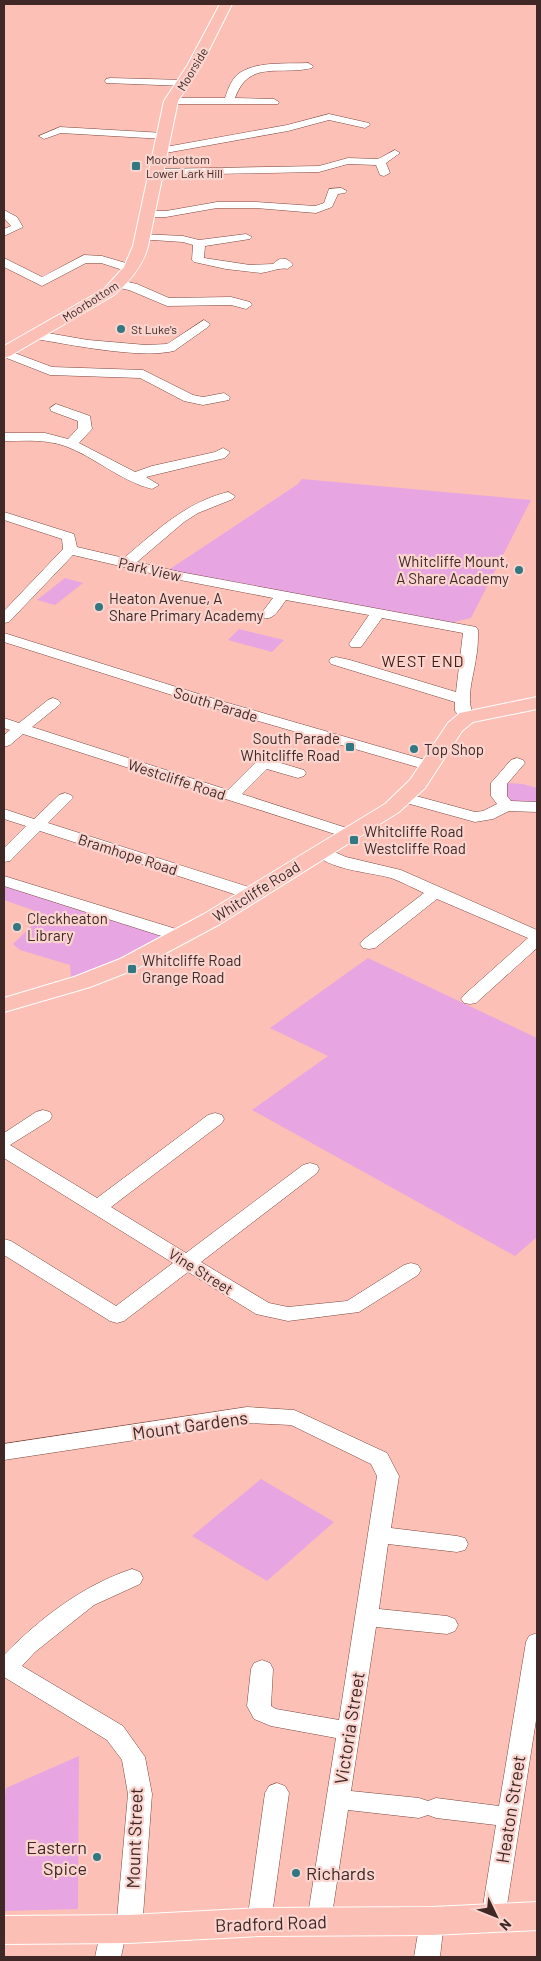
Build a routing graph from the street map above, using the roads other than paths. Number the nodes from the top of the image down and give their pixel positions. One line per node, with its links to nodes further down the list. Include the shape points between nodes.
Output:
1 (226, 4): 4 (main road, Moorside)
2 (308, 66): 6 (street, via 245,74 233,88)
3 (110, 81): 4 (street, via 148,78)
4 (185, 84): 5 (main road, Moorside)
5 (171, 101): 6 (street); 10 (main road, Moorside)
6 (228, 101): 7 (street)
7 (274, 102)
8 (364, 125): 10 (street, via 329,117 288,128)
9 (44, 136): 10 (street, via 60,130)
10 (162, 143): 12 (main road, Moorbottom)
11 (395, 153): 12 (street, via 382,168 353,161 319,169)
12 (155, 172): 15 (main road, Moorbottom)
13 (333, 190): 15 (street, via 328,205 316,210 217,205 166,214)
14 (4, 213): 16 (street, via 13,219 17,227)
15 (146, 214): 17 (main road, Moorbottom)
16 (4, 233)
17 (141, 237): 19 (street); 22 (main road, Moorbottom, via 140,252)
18 (246, 237): 19 (street)
19 (199, 243): 21 (street, via 198,260 213,264 262,269 276,267)
20 (4, 262): 22 (street, via 42,282 84,259 102,260)
21 (283, 262)
22 (132, 269): 23 (main road, Moorbottom)
23 (119, 284): 24 (street, via 167,302 231,301); 26 (main road, Moorbottom)
24 (246, 305)
25 (204, 324): 26 (street, via 170,348 88,344)
26 (36, 334): 27 (main road, Moorbottom)
27 (4, 353): 28 (street, via 50,371 143,374 189,398 203,401)
28 (224, 397)
29 (56, 408): 31 (street, via 85,419 85,429)
30 (4, 438): 31 (street, via 45,437)
31 (70, 444): 33 (street)
32 (224, 456): 33 (street, via 156,468)
33 (134, 477): 34 (street)
34 (152, 485)
35 (228, 496): 38 (street, via 179,519)
36 (4, 516): 37 (street, Park View)
37 (69, 543): 38 (street, Park View); 40 (street)
38 (127, 563): 39 (street, Park View)
39 (282, 596): 41 (street, Park View); 42 (street)
40 (10, 604): 43 (street)
41 (378, 613): 47 (street, Park View, via 471,630); 47 (street, via 349,656)
42 (267, 615)
43 (4, 619)
44 (4, 636): 52 (street, South Parade, via 97,668)
45 (53, 703): 49 (street)
46 (537, 703): 47 (main road)
47 (464, 708): 52 (main road, Whitcliffe Road)
48 (4, 723): 49 (street, Westcliffe Road)
49 (20, 729): 50 (street); 54 (street, Westcliffe Road)
50 (4, 742)
51 (517, 763): 57 (street, via 499,783 500,796)
52 (430, 766): 56 (main road, Whitcliffe Road)
53 (298, 773): 54 (street, via 264,763)
54 (231, 796): 61 (street, Westcliffe Road)
55 (65, 798): 60 (street)
56 (405, 798): 57 (street, via 475,817 487,816); 61 (main road, Whitcliffe Road)
57 (506, 806): 58 (street)
58 (537, 807)
59 (4, 814): 60 (street, Bramhope Road)
60 (38, 825): 63 (street); 66 (street, Bramhope Road)
61 (350, 834): 62 (main road, Whitcliffe Road)
62 (321, 851): 65 (street, via 340,861 395,874); 66 (main road, Whitcliffe Road)
63 (4, 857)
64 (4, 881): 67 (street)
65 (435, 892): 68 (street); 69 (street)
66 (252, 894): 67 (main road, Whitcliffe Road)
67 (180, 936): 71 (main road, Whitcliffe Road, via 119,968)
68 (537, 938): 70 (street)
69 (369, 944)
70 (470, 998)
71 (4, 1005)
72 (43, 1116): 74 (street)
73 (214, 1119): 77 (street)
74 (4, 1141)
75 (4, 1150): 77 (street, Vine Street)
76 (310, 1169): 79 (street)
77 (98, 1207): 79 (street, Vine Street)
78 (4, 1246): 79 (street, via 117,1316)
79 (188, 1263): 80 (street, Vine Street, via 263,1309 288,1314 352,1307)
80 (412, 1270)
81 (4, 1452): 82 (street, Mount Gardens, via 247,1415 294,1418 379,1459 388,1476)
82 (379, 1535): 83 (street); 85 (street, Victoria Street)
83 (457, 1544)
84 (132, 1578): 88 (street, via 86,1599)
85 (366, 1617): 86 (street); 90 (street, Victoria Street)
86 (447, 1625)
87 (537, 1642): 93 (street, Heaton Street)
88 (5, 1667): 100 (street, Mount Street, via 115,1733 133,1757 140,1794)
89 (262, 1669): 90 (street, via 259,1706 262,1712 271,1717)
90 (348, 1731): 92 (street, Victoria Street)
91 (277, 1793): 97 (street)
92 (338, 1799): 93 (street); 98 (street, Victoria Street)
93 (509, 1817): 95 (street, Heaton Street)
94 (537, 1916): 95 (main road, Bradford Road)
95 (493, 1918): 96 (main road, Bradford Road)
96 (432, 1921): 98 (main road, Bradford Road); 101 (street)
97 (259, 1922): 98 (main road, Bradford Road); 100 (main road, Bradford Road)
98 (319, 1922)
99 (4, 1930): 100 (main road, Bradford Road)
100 (117, 1939)
101 (427, 1957)

